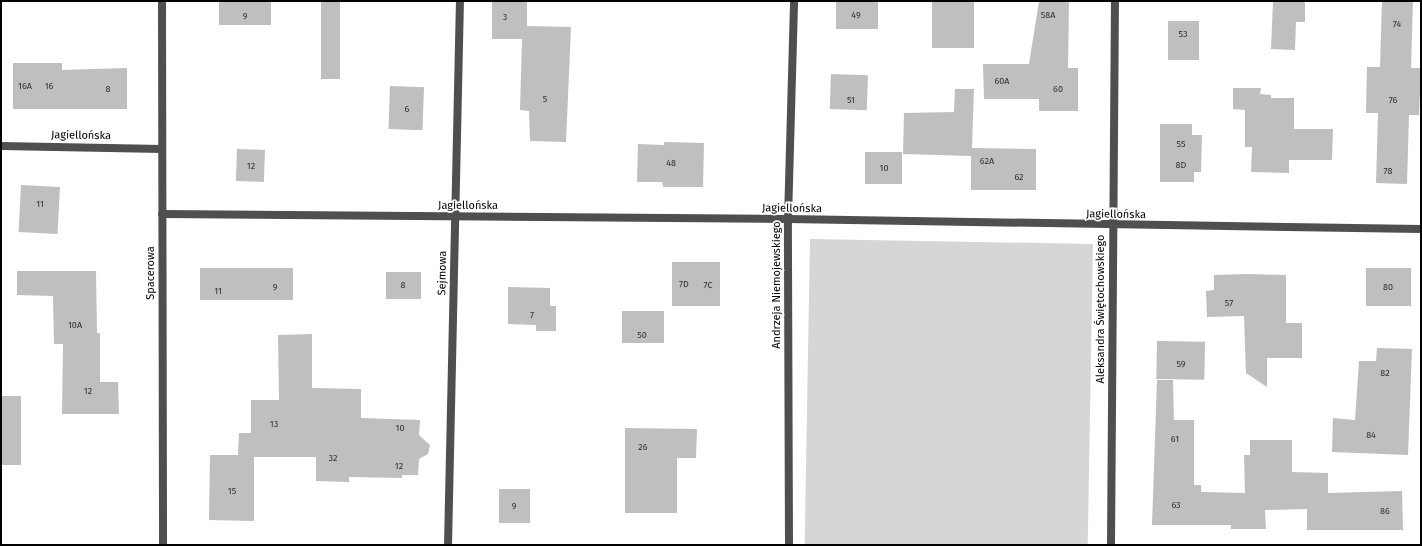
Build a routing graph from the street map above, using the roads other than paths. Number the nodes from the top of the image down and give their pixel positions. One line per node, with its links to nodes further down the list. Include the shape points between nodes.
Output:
1 (162, 1): 6 (street, Spacerowa)
2 (460, 1): 8 (street, Sejmowa)
3 (794, 1): 9 (street, Andrzeja Niemojewskiego)
4 (1115, 1): 10 (street, Aleksandra Świętochowskiego)
5 (1, 146): 6 (street, Jagiellońska)
6 (162, 149): 7 (street, Spacerowa)
7 (162, 214): 8 (street, Jagiellońska); 12 (street, Spacerowa)
8 (455, 217): 9 (street, Jagiellońska); 13 (street, Sejmowa)
9 (788, 219): 10 (street, Jagiellońska); 14 (street, Andrzeja Niemojewskiego)
10 (1112, 226): 11 (street, Jagiellońska); 15 (street, Aleksandra Świętochowskiego)
11 (1421, 229)
12 (163, 545)
13 (448, 545)
14 (789, 545)
15 (1111, 545)

